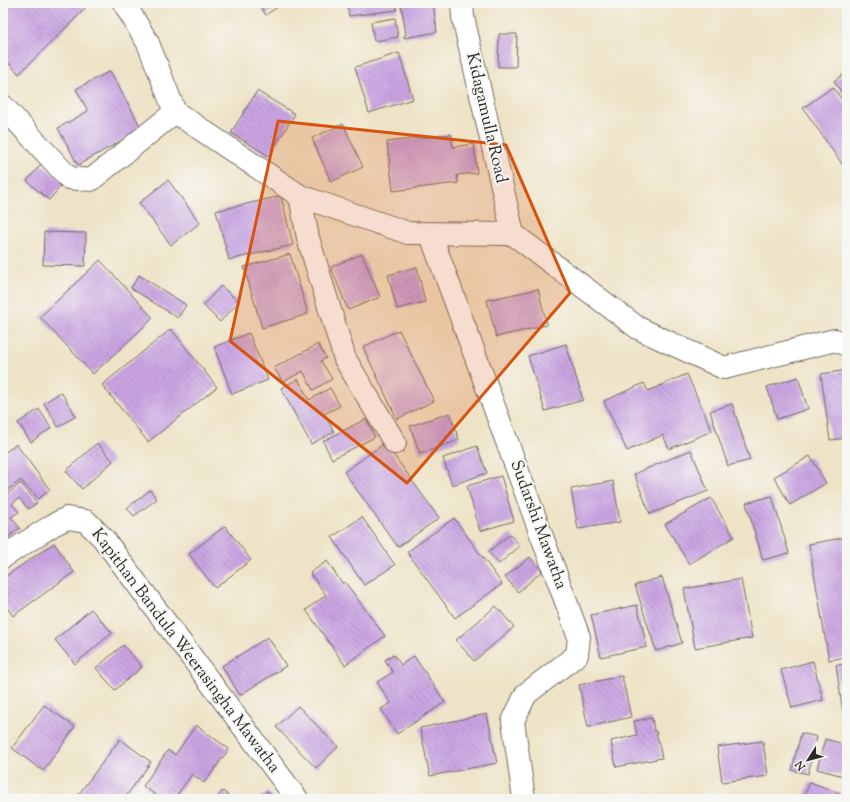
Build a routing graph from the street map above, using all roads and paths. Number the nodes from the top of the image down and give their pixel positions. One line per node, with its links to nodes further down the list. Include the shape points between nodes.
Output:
1 (124, 3): 4 (street, via 148,43)
2 (462, 3): 7 (street, Kidagamulla Road, via 463,17)
3 (3, 106): 4 (street, via 69,178 91,180)
4 (175, 112): 5 (street)
5 (300, 196): 6 (street, via 408,233); 9 (street, via 308,238 345,359)
6 (430, 233): 7 (street); 12 (street, Sudarshi Mawatha, via 579,637 577,655 526,694 513,721)
7 (513, 234): 8 (street, via 638,328 724,368 835,340)
8 (847, 345)
9 (395, 444)
10 (3, 557): 11 (street, Kapithan Bandula Weerasingha Mawatha, via 68,518 86,521 103,538)
11 (297, 799)
12 (524, 799)

